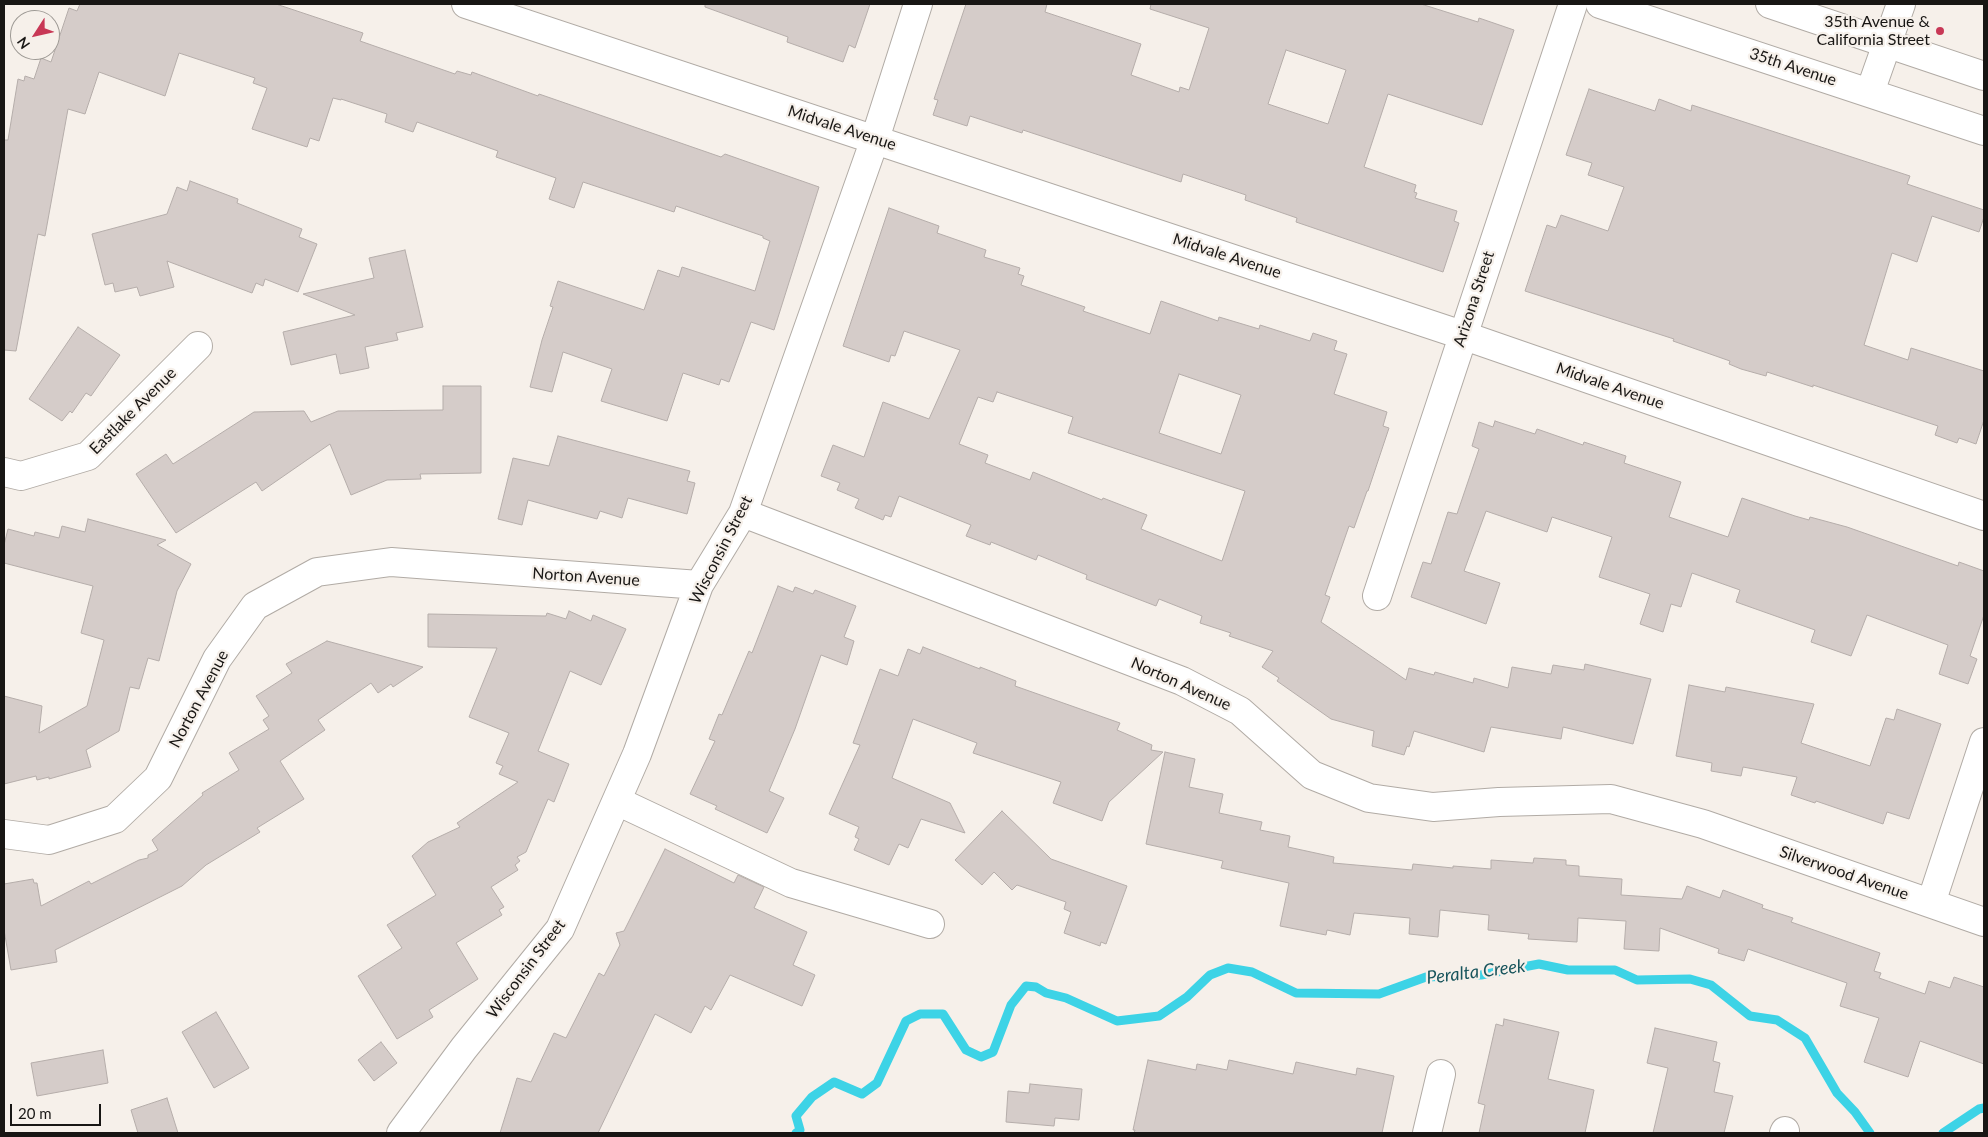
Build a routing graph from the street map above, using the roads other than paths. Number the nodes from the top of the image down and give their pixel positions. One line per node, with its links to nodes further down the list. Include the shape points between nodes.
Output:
1 (466, 4): 11 (street, Midvale Avenue)
2 (918, 4): 11 (street, Wisconsin Street)
3 (1573, 4): 12 (street, Arizona Street)
4 (1600, 4): 9 (street, 35th Avenue)
5 (1770, 4): 7 (street)
6 (1901, 4): 7 (street)
7 (1887, 43): 8 (street); 9 (street)
8 (1984, 76)
9 (1870, 92): 10 (street, 35th Avenue)
10 (1984, 131)
11 (874, 139): 12 (street, Midvale Avenue); 15 (street, Wisconsin Street)
12 (1462, 335): 16 (street, Midvale Avenue); 18 (street, Arizona Street)
13 (198, 346): 14 (street, Eastlake Avenue, via 88,456 21,476)
14 (4, 472)
15 (743, 513): 17 (street, Wisconsin Street); 21 (street, Norton Avenue, via 1182,681 1240,711 1312,775 1369,798 1433,807 1611,799)
16 (1984, 516)
17 (699, 585): 20 (street, Wisconsin Street); 22 (street, Norton Avenue, via 391,562 317,572 255,606 217,659 158,778 115,819 49,840)
18 (1377, 596)
19 (1984, 742): 23 (street)
20 (617, 801): 25 (street, via 791,883); 27 (street, Wisconsin Street, via 560,929 464,1048)
21 (1703, 824): 23 (street, Silverwood Avenue)
22 (4, 834)
23 (1931, 903): 24 (street, Silverwood Avenue)
24 (1984, 922)
25 (930, 924)
26 (1441, 1074): 28 (street)
27 (401, 1133)
28 (1427, 1133)

